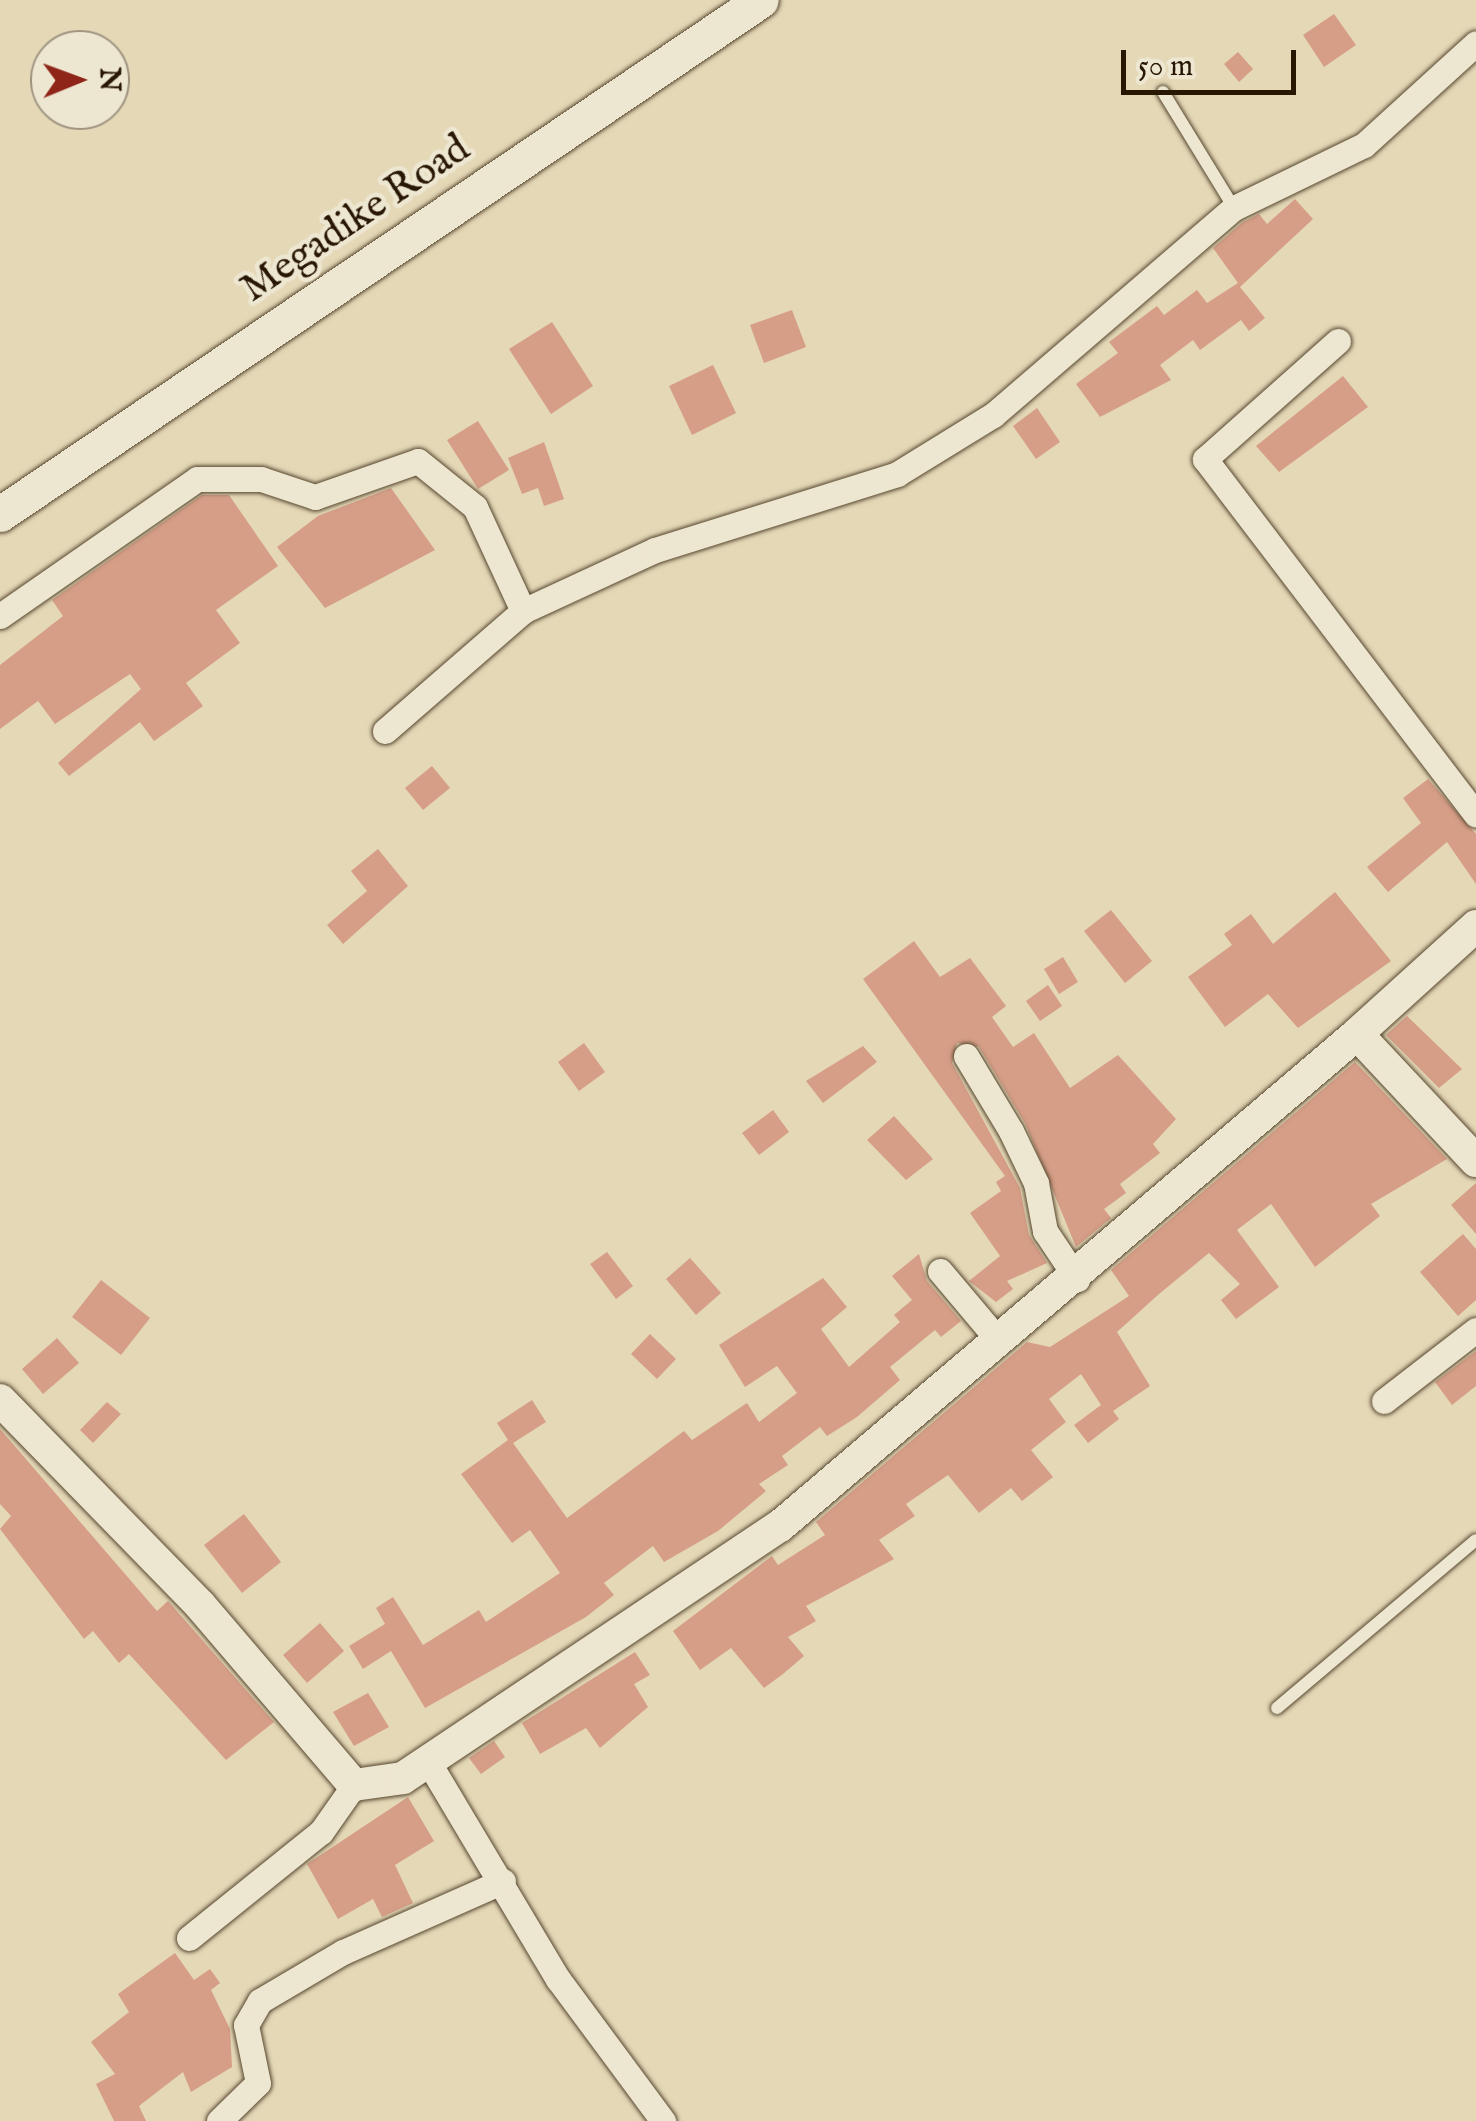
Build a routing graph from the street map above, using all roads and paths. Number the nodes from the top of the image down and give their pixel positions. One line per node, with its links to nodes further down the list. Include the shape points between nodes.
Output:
1 (762, 0): 6 (main road, Megadike Road)
2 (1476, 43): 4 (street, via 1364,145)
3 (1163, 92): 4 (lane)
4 (1234, 208): 7 (street, via 993,415 897,474 655,550)
5 (1338, 341): 10 (street, via 1205,459)
6 (0, 514)
7 (522, 611): 8 (street, via 475,507 418,461 315,498 261,479 197,479); 9 (street)
8 (0, 616)
9 (385, 731)
10 (1476, 815)
11 (1476, 926): 12 (street)
12 (1357, 1034): 14 (street); 16 (street)
13 (966, 1056): 16 (street, via 1036,1183 1045,1231)
14 (1476, 1160)
15 (940, 1271): 18 (street)
16 (1077, 1279): 18 (street)
17 (1476, 1330): 20 (street)
18 (999, 1341): 23 (street, via 780,1526)
19 (0, 1400): 24 (street, via 200,1605)
20 (1384, 1401)
21 (1476, 1540): 22 (lane)
22 (1277, 1708)
23 (430, 1762): 24 (street, via 404,1778); 25 (street)
24 (354, 1785): 26 (street, via 321,1832)
25 (503, 1881): 27 (street, via 343,1952 260,2001 246,2025 258,2083); 28 (street, via 558,1979)
26 (189, 1938)
27 (219, 2121)
28 (664, 2121)

